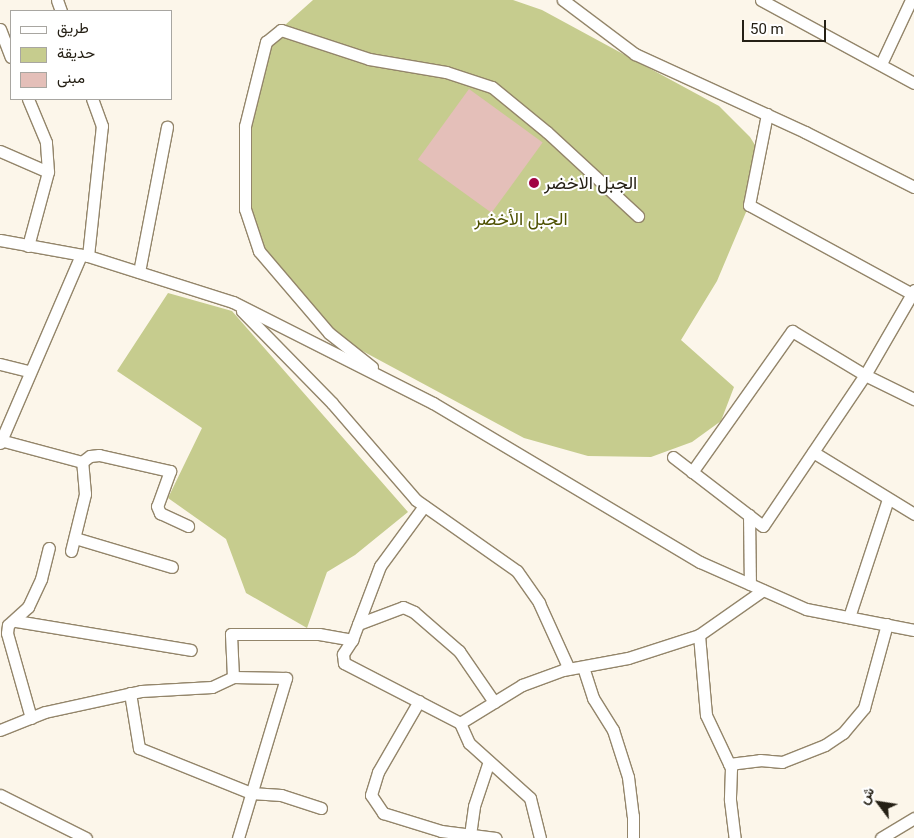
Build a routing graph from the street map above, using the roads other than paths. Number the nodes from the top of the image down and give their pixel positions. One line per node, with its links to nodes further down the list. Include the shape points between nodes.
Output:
1 (563, 0): 10 (street, via 635,54)
2 (761, 0): 6 (street)
3 (911, 0): 6 (street)
4 (0, 29): 5 (street)
5 (10, 54)
6 (881, 64): 7 (street)
7 (914, 83)
8 (28, 100): 13 (street, via 46,142)
9 (92, 100): 18 (street, via 102,126)
10 (767, 114): 14 (street); 20 (street, via 749,206)
11 (167, 127): 19 (street)
12 (0, 151): 13 (street)
13 (48, 172): 17 (street)
14 (914, 186)
15 (638, 216): 25 (street, via 492,86 446,72 369,59 281,30 266,42 245,126 245,209 259,251 329,334)
16 (1, 243): 17 (street)
17 (28, 246): 18 (street)
18 (84, 256): 19 (street); 23 (street, via 45,343)
19 (139, 272): 21 (street)
20 (913, 293): 24 (street)
21 (234, 302): 25 (street); 33 (street)
22 (0, 364): 23 (street)
23 (28, 371): 27 (street)
24 (865, 375): 26 (street); 28 (street); 31 (street, via 792,331)
25 (391, 382): 41 (street, via 524,456 700,562)
26 (914, 399)
27 (0, 442): 30 (street)
28 (813, 452): 32 (street); 35 (street, via 763,526)
29 (674, 457): 31 (street)
30 (82, 462): 36 (street, via 90,456 99,455 170,471 157,506 160,513); 37 (street, via 85,494)
31 (692, 472): 35 (street)
32 (888, 499): 34 (street); 43 (street)
33 (424, 506): 45 (street, via 380,566); 52 (street, via 517,571 539,602)
34 (914, 514)
35 (749, 515): 41 (street)
36 (188, 526)
37 (75, 538): 39 (street); 40 (street)
38 (49, 548): 44 (street, via 41,579 28,607)
39 (71, 552)
40 (172, 567)
41 (750, 584): 42 (street)
42 (763, 590): 43 (street, via 806,608); 48 (street)
43 (849, 617): 46 (street)
44 (16, 621): 50 (street); 57 (street, via 8,626 6,632)
45 (358, 624): 49 (street); 56 (street, via 403,607 414,612 459,651)
46 (887, 624): 47 (street); 61 (street, via 864,708 843,733 825,745 782,762 760,760)
47 (914, 630)
48 (699, 635): 51 (street, via 628,658); 61 (street, via 706,715)
49 (352, 640): 53 (street, via 319,634 231,634); 55 (street, via 343,654 344,663)
50 (191, 650)
51 (583, 667): 52 (street); 71 (street, via 593,698 613,730 628,777)
52 (569, 669): 56 (street, via 522,685)
53 (233, 677): 54 (street, via 212,687); 62 (street, via 286,678)
54 (130, 693): 57 (street); 62 (street, via 139,748)
55 (419, 701): 58 (street); 66 (street, via 378,772 371,795 383,812 441,831)
56 (494, 702): 58 (street)
57 (31, 718): 59 (street)
58 (460, 722): 60 (street, via 469,743)
59 (0, 730)
60 (489, 761): 66 (street, via 474,806); 70 (street, via 530,798)
61 (729, 764): 72 (street)
62 (251, 793): 64 (street, via 281,795); 68 (street)
63 (0, 795): 67 (street)
64 (321, 808)
65 (914, 818): 73 (street)
66 (470, 835): 69 (street)
67 (86, 838)
68 (238, 838)
69 (496, 838)
70 (540, 838)
71 (633, 838)
72 (735, 838)
73 (881, 838)

